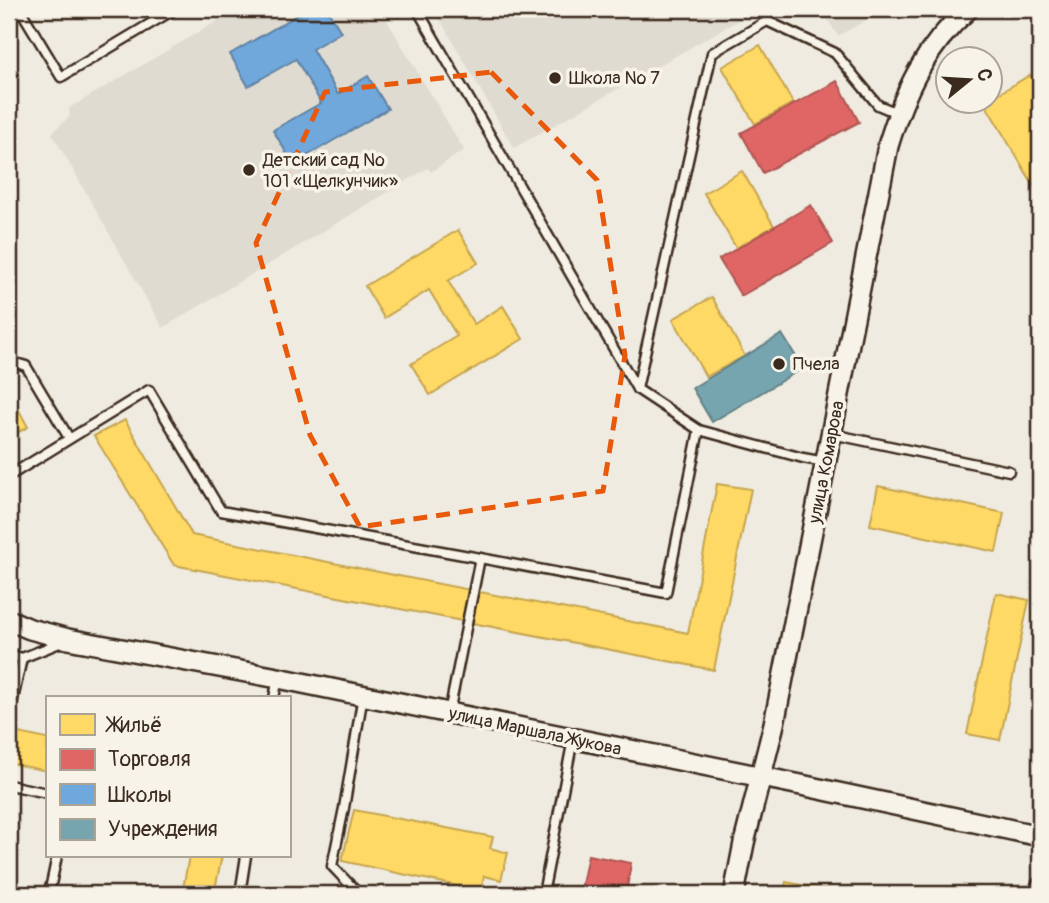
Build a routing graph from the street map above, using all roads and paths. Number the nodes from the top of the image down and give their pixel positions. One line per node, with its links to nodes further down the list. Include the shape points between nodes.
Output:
1 (20, 9): 2 (lane, via 61,77)
2 (175, 9)
3 (417, 9): 7 (lane)
4 (968, 9): 5 (street, улица Комарова, via 918,69)
5 (898, 114): 7 (lane, via 878,105 835,52 767,21 712,53); 9 (street, улица Комарова)
6 (9, 361): 10 (lane, via 26,366)
7 (636, 389): 8 (lane)
8 (699, 430): 11 (lane); 14 (lane, via 666,593)
9 (832, 434): 11 (street, улица Комарова); 12 (lane)
10 (69, 438): 13 (lane); 14 (lane, via 149,390 221,511)
11 (827, 462): 25 (street, улица Комарова)
12 (1009, 471)
13 (9, 476)
14 (480, 558): 22 (lane)
15 (9, 618): 16 (street, улица Маршала Жукова)
16 (68, 639): 18 (lane); 19 (street, улица Маршала Жукова)
17 (9, 654): 18 (lane)
18 (22, 658): 23 (lane)
19 (278, 678): 20 (street, улица Маршала Жукова); 21 (lane)
20 (363, 695): 22 (street, улица Маршала Жукова); 34 (lane, via 332,866)
21 (274, 696)
22 (449, 713): 24 (street, улица Маршала Жукова)
23 (9, 718)
24 (573, 739): 25 (street, улица Маршала Жукова); 35 (lane)
25 (761, 778): 28 (street, улица Маршала Жукова); 36 (street, улица Комарова)
26 (9, 785): 27 (lane)
27 (46, 793)
28 (1040, 836)
29 (57, 858): 32 (lane)
30 (246, 858): 33 (lane)
31 (1040, 886): 37 (street)
32 (49, 894)
33 (240, 894)
34 (355, 894)
35 (543, 894)
36 (734, 894)
37 (1038, 894)

